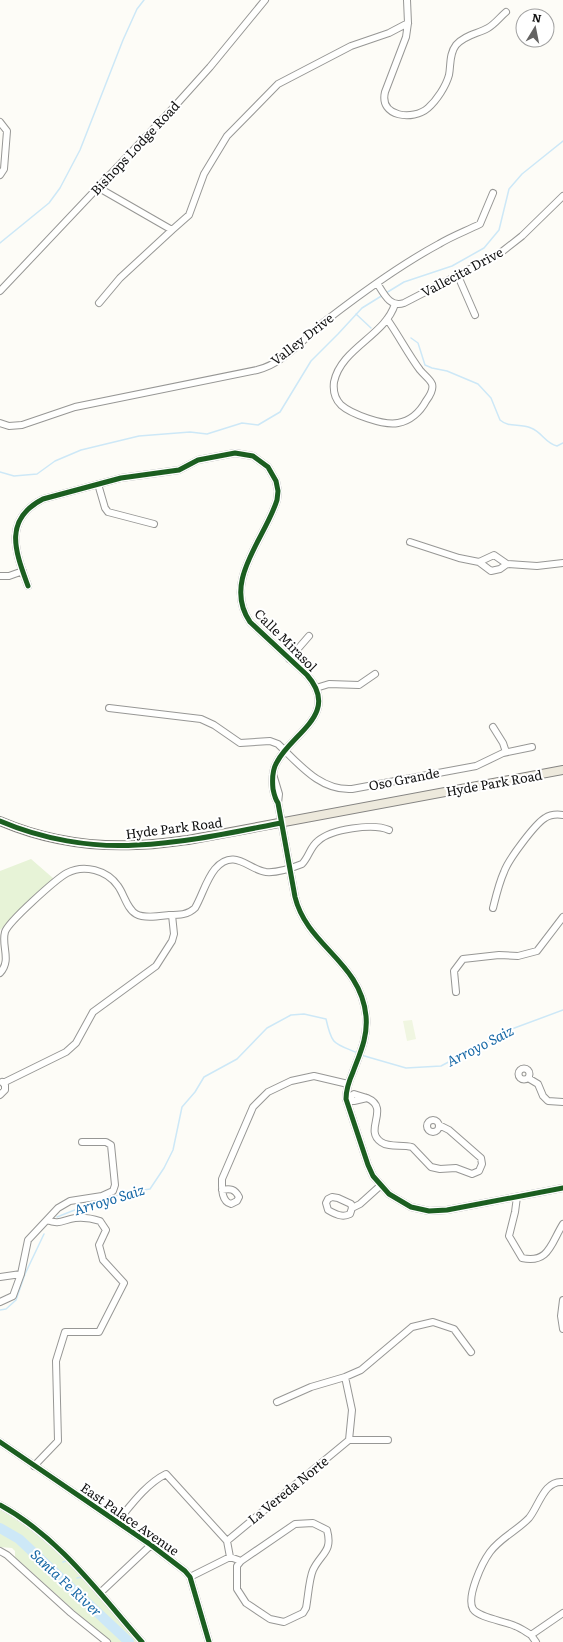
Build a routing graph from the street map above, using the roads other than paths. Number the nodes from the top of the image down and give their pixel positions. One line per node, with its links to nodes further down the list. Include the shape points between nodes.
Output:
1 (265, 0): 7 (street, Bishops Lodge Road, via 210,67)
2 (407, 0): 4 (street)
3 (506, 12): 4 (street, via 490,26 468,36 456,45 451,54 446,82 434,102 424,111 406,115 390,111 384,99 405,41)
4 (408, 23): 10 (street, via 351,46 278,84 227,136 204,174 189,215)
5 (0, 122): 6 (street, via 7,131 4,169)
6 (0, 175)
7 (99, 188): 10 (street); 13 (street, Bishops Lodge Road)
8 (493, 193): 12 (street, Valley Drive, via 480,224 438,244)
9 (563, 196): 11 (street, Vallecita Drive, via 522,236 499,254)
10 (172, 230): 14 (street, via 120,278)
11 (458, 276): 15 (street, Vallecita Drive, via 404,303); 16 (street)
12 (378, 283): 15 (street, via 388,299); 18 (street, Valley Drive, via 328,319 282,358 266,367 75,407 22,425 9,426)
13 (0, 291)
14 (99, 303)
15 (395, 304): 17 (street)
16 (475, 315)
17 (387, 319): 17 (street, via 347,358 336,377 334,388 337,400 348,409 392,424 414,416 425,403 432,388 431,382 420,370)
18 (0, 423)
19 (98, 484): 20 (street, via 108,512); 25 (street, Calle Mirasol, via 43,499 27,511 19,524 15,540); 29 (street, Calle Mirasol, via 126,477 179,470 198,460 230,454 246,454 264,463 276,481 277,500 244,572 240,586 240,601 254,627)
20 (154, 524)
21 (410, 542): 22 (street)
22 (480, 562): 24 (street, via 491,571); 24 (street, via 494,554)
23 (563, 563): 24 (street, via 537,566)
24 (507, 564)
25 (23, 571): 26 (street, via 10,576); 27 (street, Calle Mirasol)
26 (0, 576)
27 (28, 586)
28 (309, 636): 29 (street)
29 (289, 659): 31 (street, Calle Mirasol, via 307,675)
30 (375, 674): 31 (street, via 359,686 327,684)
31 (316, 688): 35 (street, Calle Mirasol, via 318,700 315,717 308,728)
32 (109, 708): 35 (street, Oso Grande, via 201,719 240,743 270,741)
33 (494, 727): 36 (street, via 504,743)
34 (532, 747): 36 (street, Oso Grande)
35 (285, 751): 36 (street, Oso Grande, via 318,781 346,789 476,766); 40 (street, Calle Mirasol, via 277,761 273,773 279,794)
36 (506, 752)
37 (563, 770): 40 (main road, Hyde Park Road)
38 (563, 816): 43 (street, via 554,814 545,818 511,858 504,871)
39 (0, 821): 40 (main road, Hyde Park Road, via 64,840 137,846 188,840)
40 (281, 823): 42 (street, Calle Mirasol)
41 (389, 830): 42 (street, via 377,826 327,835 317,841 303,863)
42 (290, 867): 44 (street, via 266,872 240,861 224,862 215,870 193,910 186,914); 50 (street, Calle Mirasol, via 296,902 302,916 348,970 358,987 366,1014 363,1046)
43 (493, 908)
44 (172, 915): 46 (street, via 136,914 116,883 106,875 90,869 71,871 56,881 8,926 4,936 6,963); 49 (street, via 172,941 156,966 93,1012 76,1043 66,1052)
45 (563, 917): 47 (street, via 537,950 518,956 499,955 463,959 454,971)
46 (0, 972)
47 (456, 992)
48 (528, 1078): 53 (street, via 538,1084 548,1100)
49 (2, 1082): 51 (street, via 5,1090)
50 (348, 1084): 52 (street, Calle Mirasol); 58 (street, via 314,1076 291,1081 268,1092 253,1107 222,1179)
51 (0, 1095)
52 (346, 1099): 54 (street, via 354,1101 367,1098 374,1102 378,1115 374,1131 379,1141 412,1147 428,1166 434,1168 456,1168 472,1174 480,1171 481,1158 449,1130); 56 (street, via 368,1165)
53 (563, 1102)
54 (439, 1125)
55 (82, 1142): 61 (street, via 106,1142 111,1145 115,1185 113,1192 70,1200)
56 (380, 1186): 59 (street, via 399,1201 429,1211 453,1210); 60 (street)
57 (563, 1188): 59 (street)
58 (222, 1190)
59 (516, 1197): 62 (street, via 509,1236 522,1258 533,1260 547,1254)
60 (352, 1208)
61 (47, 1220): 63 (street, via 28,1240); 74 (street, via 55,1223 89,1217 100,1221 106,1230 99,1245 104,1260 124,1283 99,1332 65,1332 56,1361 58,1441)
62 (563, 1224)
63 (21, 1274): 64 (street); 66 (street, via 13,1296)
64 (0, 1277)
65 (563, 1300): 67 (street)
66 (0, 1302)
67 (563, 1329)
68 (470, 1352): 69 (street, via 454,1329 434,1322 412,1327 361,1370)
69 (345, 1377): 70 (street, via 311,1387); 71 (street, via 352,1410)
70 (277, 1402)
71 (349, 1440): 72 (street); 78 (street, La Vereda Norte)
72 (388, 1440)
73 (0, 1442): 74 (street, East Palace Avenue)
74 (34, 1466): 77 (street, East Palace Avenue)
75 (563, 1482): 86 (street, via 558,1482 545,1490 529,1518 490,1552 471,1596 473,1609 479,1615 516,1626)
76 (0, 1505): 84 (street, via 46,1537)
77 (117, 1522): 78 (street, via 148,1486 166,1474); 79 (street, East Palace Avenue)
78 (227, 1541): 81 (street)
79 (151, 1545): 83 (street, East Palace Avenue, via 185,1571); 84 (street)
80 (0, 1551): 87 (street)
81 (230, 1557): 82 (street); 83 (street)
82 (241, 1561): 82 (street, via 295,1524 313,1523 327,1530 330,1541 313,1571 306,1608 303,1613 284,1622 270,1619 246,1603 237,1589 237,1566)
83 (190, 1578): 89 (street, East Palace Avenue)
84 (100, 1594): 88 (street)
85 (563, 1613): 86 (street)
86 (530, 1639): 90 (street)
87 (106, 1642)
88 (142, 1642)
89 (209, 1642)
90 (536, 1642)

